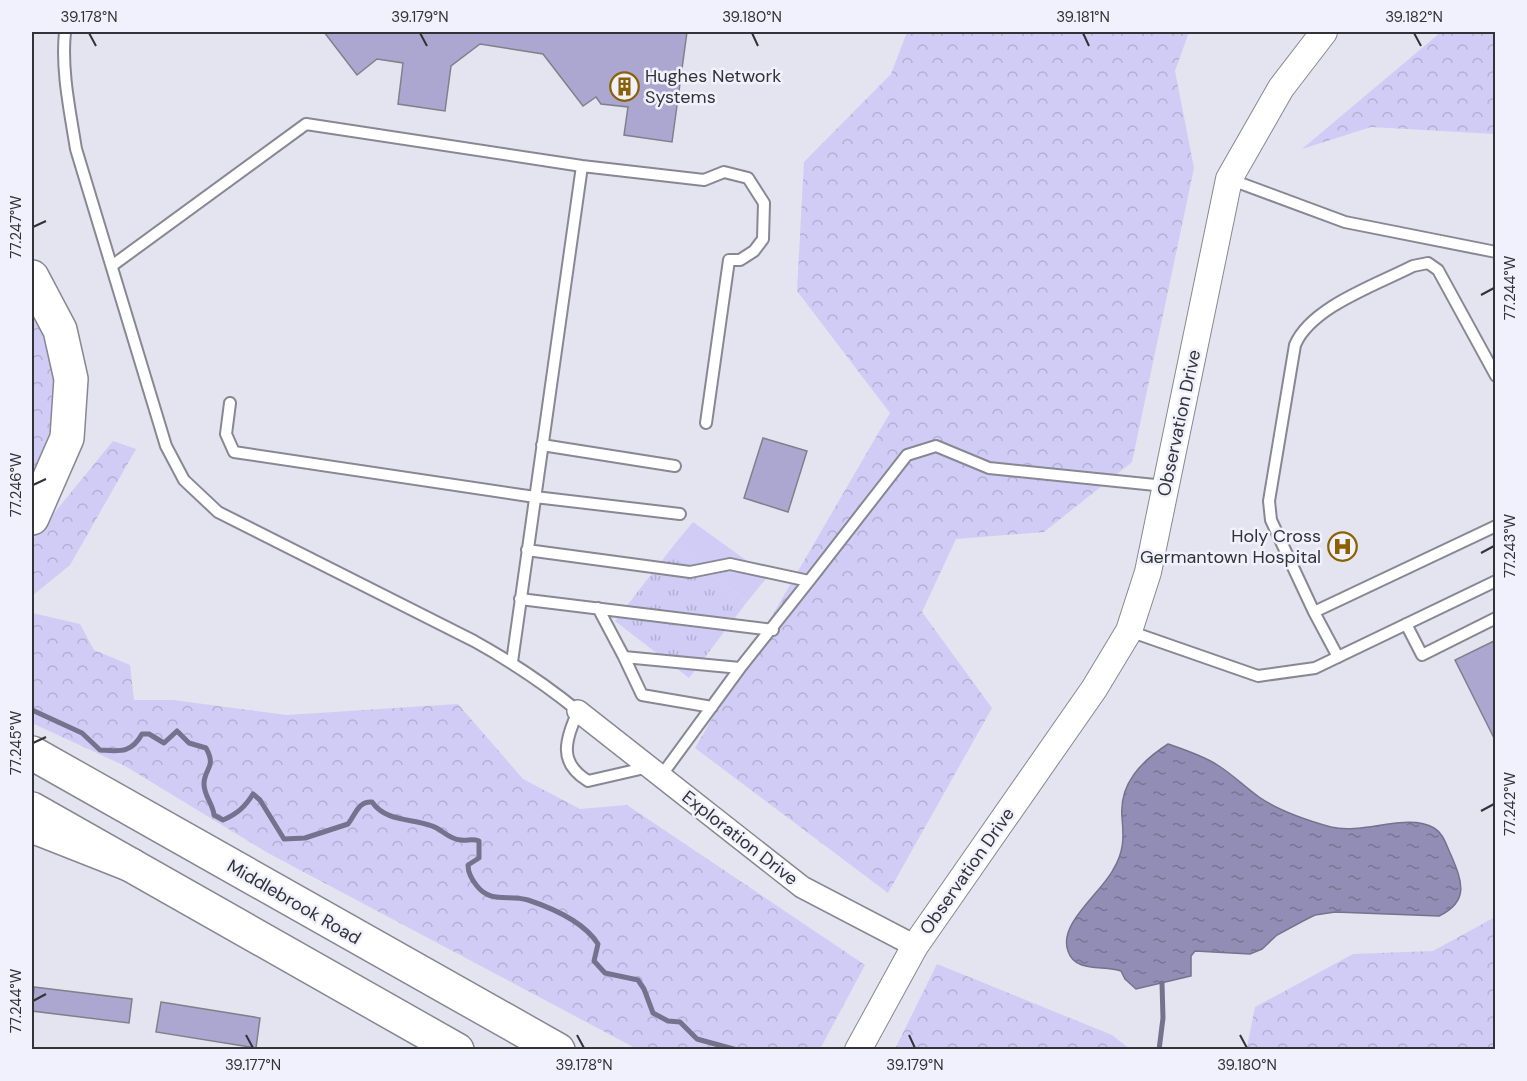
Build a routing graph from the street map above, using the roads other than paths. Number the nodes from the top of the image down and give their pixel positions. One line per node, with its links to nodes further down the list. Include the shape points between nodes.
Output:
1 (66, 32): 6 (lane, via 68,98 76,149)
2 (1324, 32): 4 (street, Observation Drive, via 1281,88)
3 (582, 166): 6 (lane, via 306,124); 10 (lane, via 704,180 724,172 748,178 764,203 763,239 740,260 729,260); 11 (lane)
4 (1228, 179): 5 (lane, via 1345,222); 13 (street, Observation Drive)
5 (1496, 252)
6 (113, 265): 30 (lane, via 166,446 184,480 198,495 238,524)
7 (32, 277): 16 (main road, via 60,330 71,379 67,438)
8 (1496, 376): 23 (lane, via 1438,270 1428,263 1413,266 1327,311 1301,331 1295,345 1269,501 1271,520)
9 (230, 403): 14 (lane, via 226,434 234,452)
10 (706, 423)
11 (542, 445): 12 (lane); 14 (lane)
12 (675, 466)
13 (1166, 486): 19 (lane, via 989,468 936,446 908,454); 27 (street, Observation Drive, via 1148,572)
14 (535, 497): 15 (lane); 18 (lane)
15 (680, 514)
16 (32, 518)
17 (1496, 526): 23 (lane)
18 (527, 550): 19 (lane, via 690,572 730,564); 21 (lane)
19 (809, 581): 26 (lane)
20 (1495, 583): 25 (lane)
21 (520, 599): 22 (lane); 30 (lane)
22 (598, 608): 26 (lane); 28 (lane)
23 (1314, 612): 29 (lane)
24 (1496, 618): 25 (lane, via 1422,655)
25 (1406, 624): 29 (lane)
26 (773, 630): 31 (lane)
27 (1129, 631): 29 (lane, via 1258,676 1315,668); 39 (street, Observation Drive, via 1094,690)
28 (624, 657): 31 (lane); 32 (lane, via 642,695)
29 (1338, 657)
30 (512, 662): 33 (lane)
31 (740, 668): 32 (lane)
32 (712, 707): 35 (lane)
33 (578, 711): 35 (street, Exploration Drive); 35 (lane, via 567,736 566,756 576,774 588,781)
34 (32, 753): 41 (main road, Middlebrook Road)
35 (655, 772): 39 (street, Exploration Drive, via 802,886)
36 (32, 809): 38 (main road)
37 (32, 826): 38 (main road)
38 (131, 865): 40 (main road)
39 (915, 946): 42 (street, Observation Drive)
40 (458, 1050)
41 (558, 1050)
42 (858, 1050)

